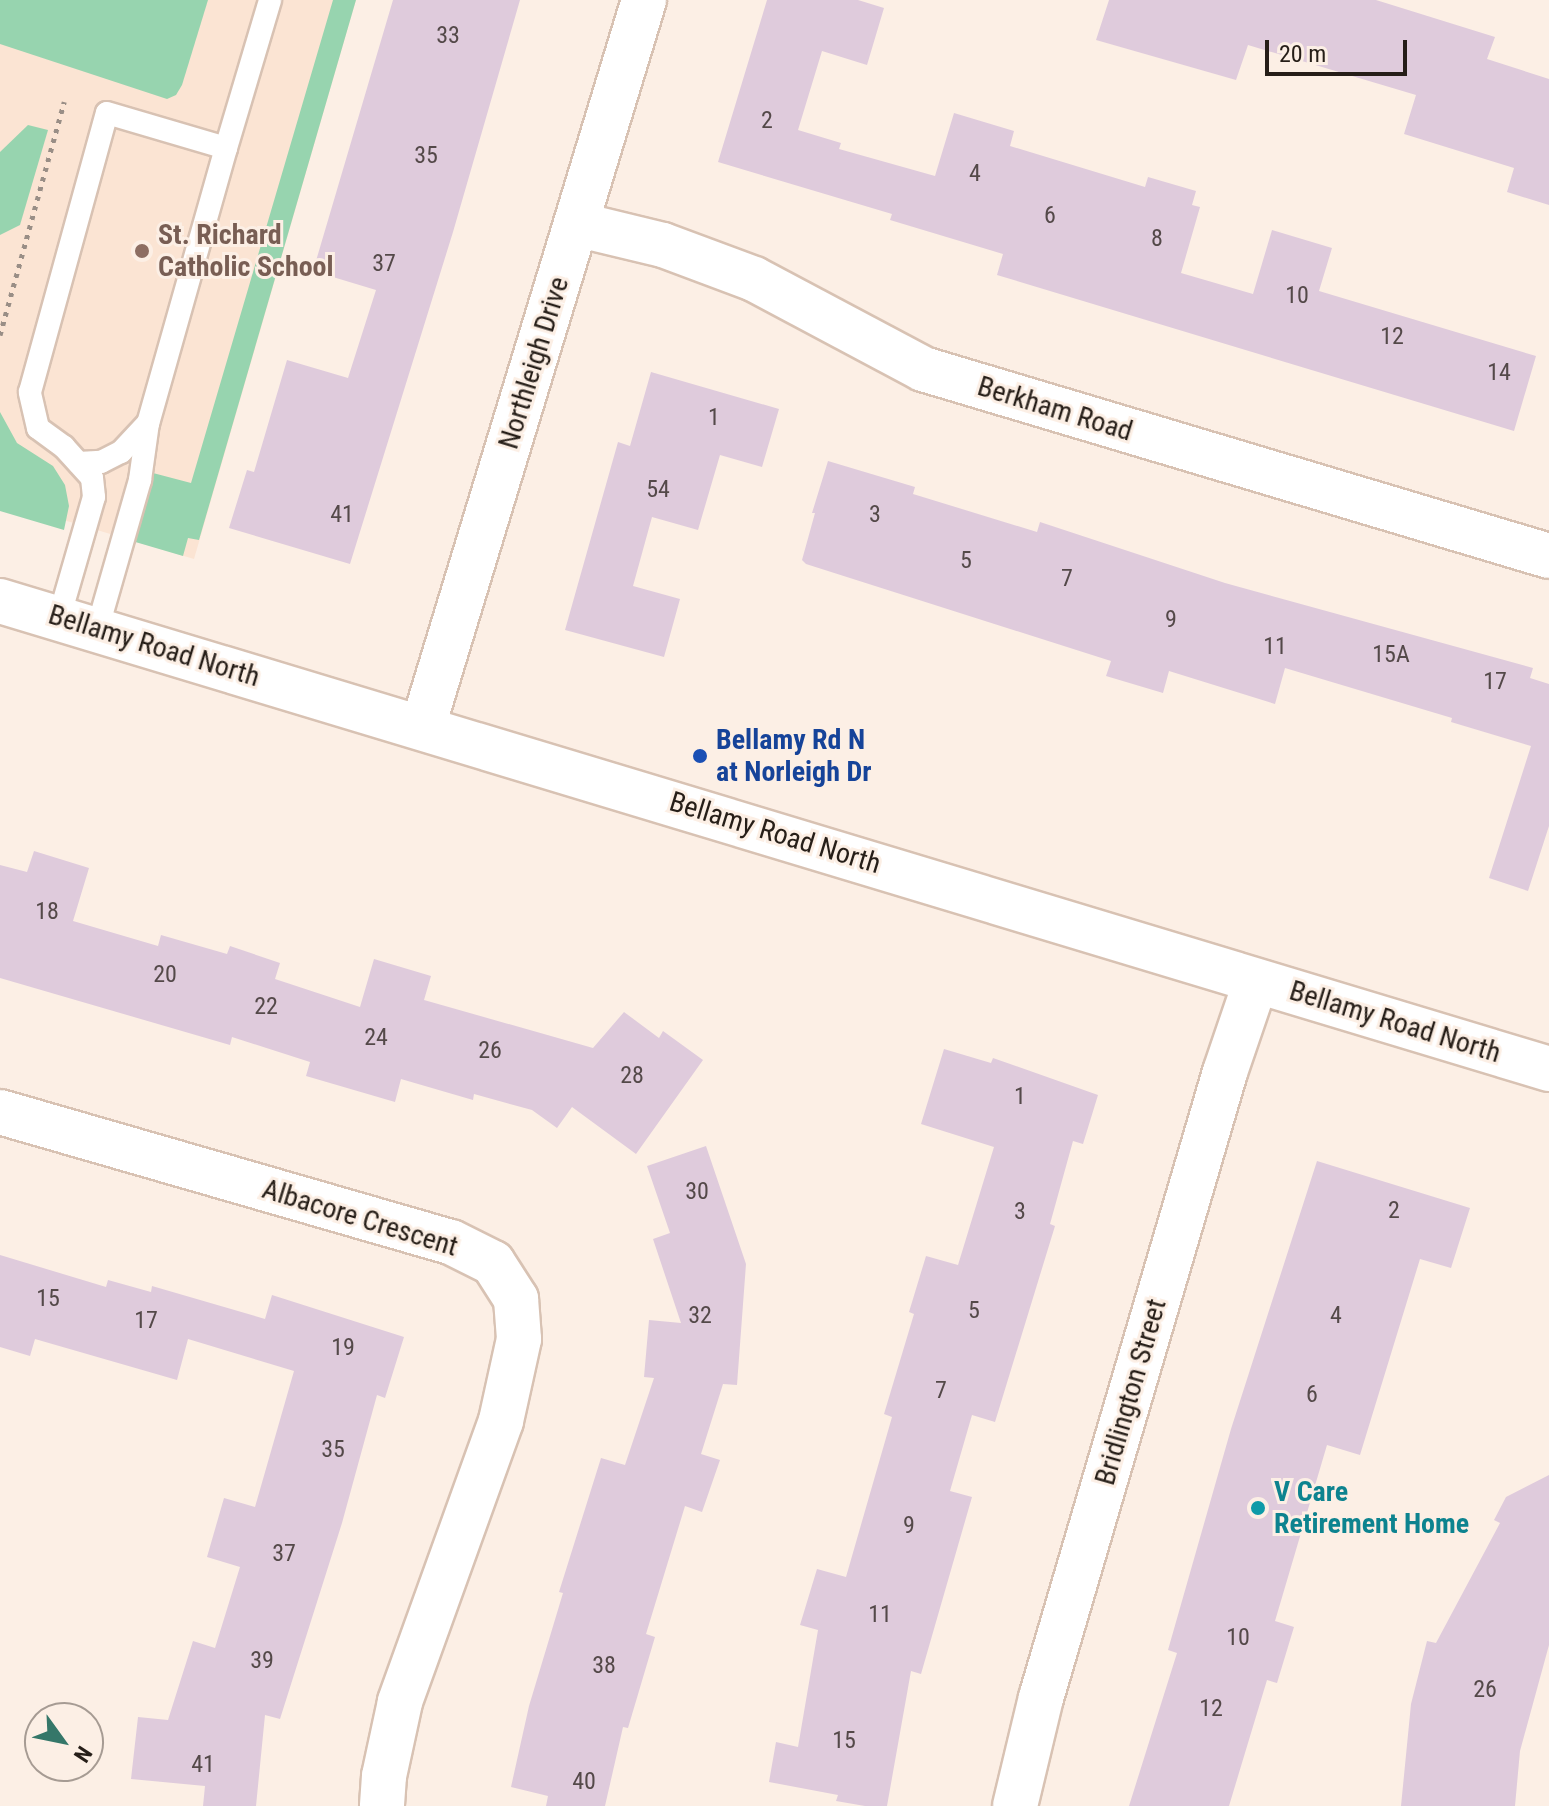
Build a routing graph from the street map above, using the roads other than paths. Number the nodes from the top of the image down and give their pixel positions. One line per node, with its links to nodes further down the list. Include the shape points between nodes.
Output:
1 (270, 0): 3 (lane)
2 (644, 0): 4 (street, Northleigh Drive)
3 (226, 148): 5 (lane); 6 (lane, via 107,113 30,392 38,428)
4 (576, 224): 7 (street, Berkham Road, via 663,245 754,279 923,369); 10 (street, Northleigh Drive)
5 (148, 423): 6 (lane, via 121,452 101,462); 9 (lane, via 140,480)
6 (79, 463): 9 (lane, via 92,478 94,497)
7 (1549, 556)
8 (0, 601): 9 (street, Bellamy Road North)
9 (78, 624): 10 (street, Bellamy Road North)
10 (423, 726): 11 (street, Bellamy Road North)
11 (1256, 981): 12 (street, Bellamy Road North); 15 (street, Bridlington Street, via 1041,1698)
12 (1549, 1069)
13 (0, 1112): 14 (street, Albacore Crescent, via 451,1242 493,1263 516,1299 519,1339 501,1421 400,1702)
14 (382, 1806)
15 (1015, 1806)

